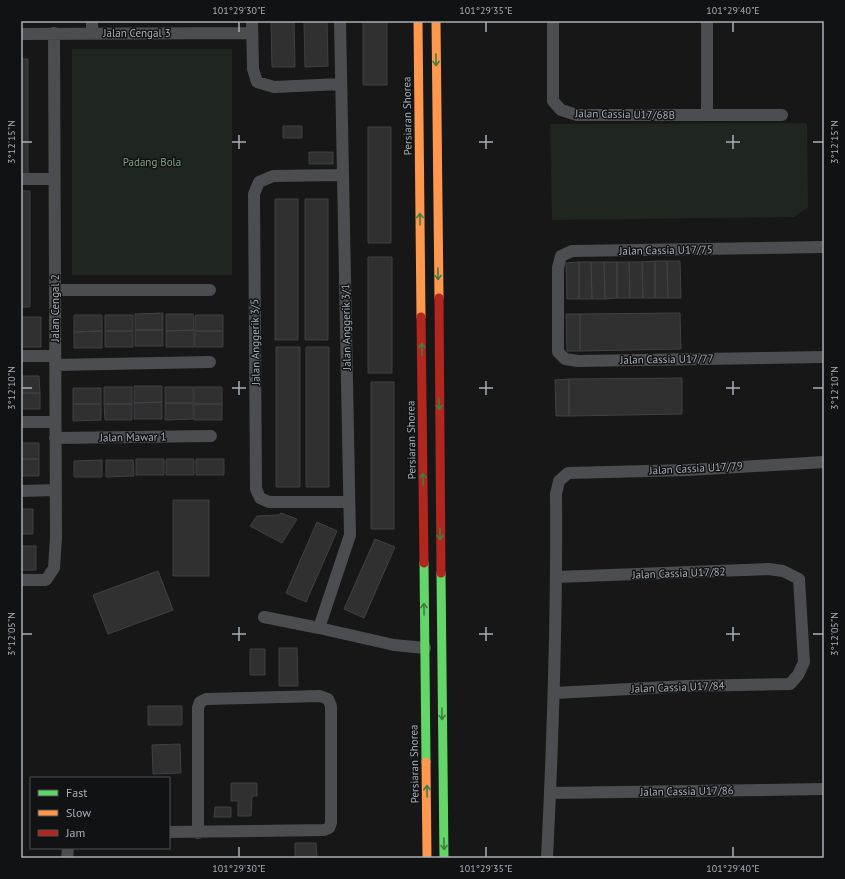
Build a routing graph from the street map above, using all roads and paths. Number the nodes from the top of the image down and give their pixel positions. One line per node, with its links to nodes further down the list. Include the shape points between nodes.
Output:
1 (92, 21): 10 (street)
2 (340, 21): 11 (street, Jalan Anggerik 3/1)
3 (418, 21): 38 (main road, Persiaran Shorea, one-way to 3)
4 (436, 21): 35 (main road, one-way to 35)
5 (553, 21): 12 (street, Jalan Cassia U17/68B, via 553,101 561,110 577,115)
6 (707, 21): 12 (street)
7 (252, 27): 10 (street, Jalan Cengal 3); 11 (street, via 253,68 257,82 274,87)
8 (21, 34): 9 (street, Jalan Cengal 3)
9 (54, 34): 10 (street, Jalan Cengal 3); 15 (street, Jalan Cengal 2)
10 (92, 34)
11 (341, 84): 14 (street, Jalan Anggerik 3/1)
12 (707, 115): 13 (street, Jalan Cassia U17/68B)
13 (782, 115)
14 (343, 174): 32 (street, Jalan Anggerik 3/1); 32 (street, Jalan Anggerik 3/5, via 273,176 259,182 254,194 256,489 260,498 269,502)
15 (54, 179): 16 (street); 18 (street, Jalan Cengal 2)
16 (21, 180)
17 (824, 247): 20 (street, Jalan Cassia U17/75, via 572,251 561,256 558,268)
18 (55, 290): 19 (street); 23 (street, Jalan Cengal 2)
19 (210, 290)
20 (558, 307): 22 (street, Jalan Cassia U17/77, via 558,352 565,359 578,361)
21 (21, 356): 23 (street)
22 (824, 357)
23 (55, 361): 24 (street); 26 (street, Jalan Cengal 2)
24 (210, 362)
25 (21, 422): 26 (street)
26 (55, 422): 28 (street, Jalan Cengal 2)
27 (211, 436): 28 (street, Jalan Mawar 1)
28 (55, 438): 30 (street, Jalan Cengal 2)
29 (824, 462): 33 (street, Jalan Cassia U17/79, via 688,470 568,473 559,480 556,494)
30 (55, 490): 31 (street); 34 (street, Jalan Cengal 2, via 54,568 46,580)
31 (21, 491)
32 (349, 502): 37 (street, Jalan Anggerik 3/1, via 350,535)
33 (557, 577): 39 (street, Jalan Cassia U17/82, via 769,569 783,571 799,579 804,662); 40 (street)
34 (21, 580)
35 (441, 600): 38 (main road, via 433,640); 41 (main road)
36 (264, 617): 37 (street)
37 (319, 628): 38 (street, via 394,646)
38 (425, 648): 41 (main road, via 431,653 434,661); 46 (main road, Persiaran Shorea, one-way to 38)
39 (798, 675): 40 (street, Jalan Cassia U17/84, via 790,684)
40 (554, 693): 43 (street)
41 (442, 698): 47 (main road, one-way to 47)
42 (824, 789): 43 (street, Jalan Cassia U17/86)
43 (550, 793): 48 (street)
44 (170, 832): 45 (street)
45 (198, 833): 45 (street, via 329,828 331,706 328,699 320,696 206,698 200,702)
46 (427, 858)
47 (444, 858)
48 (547, 858)

